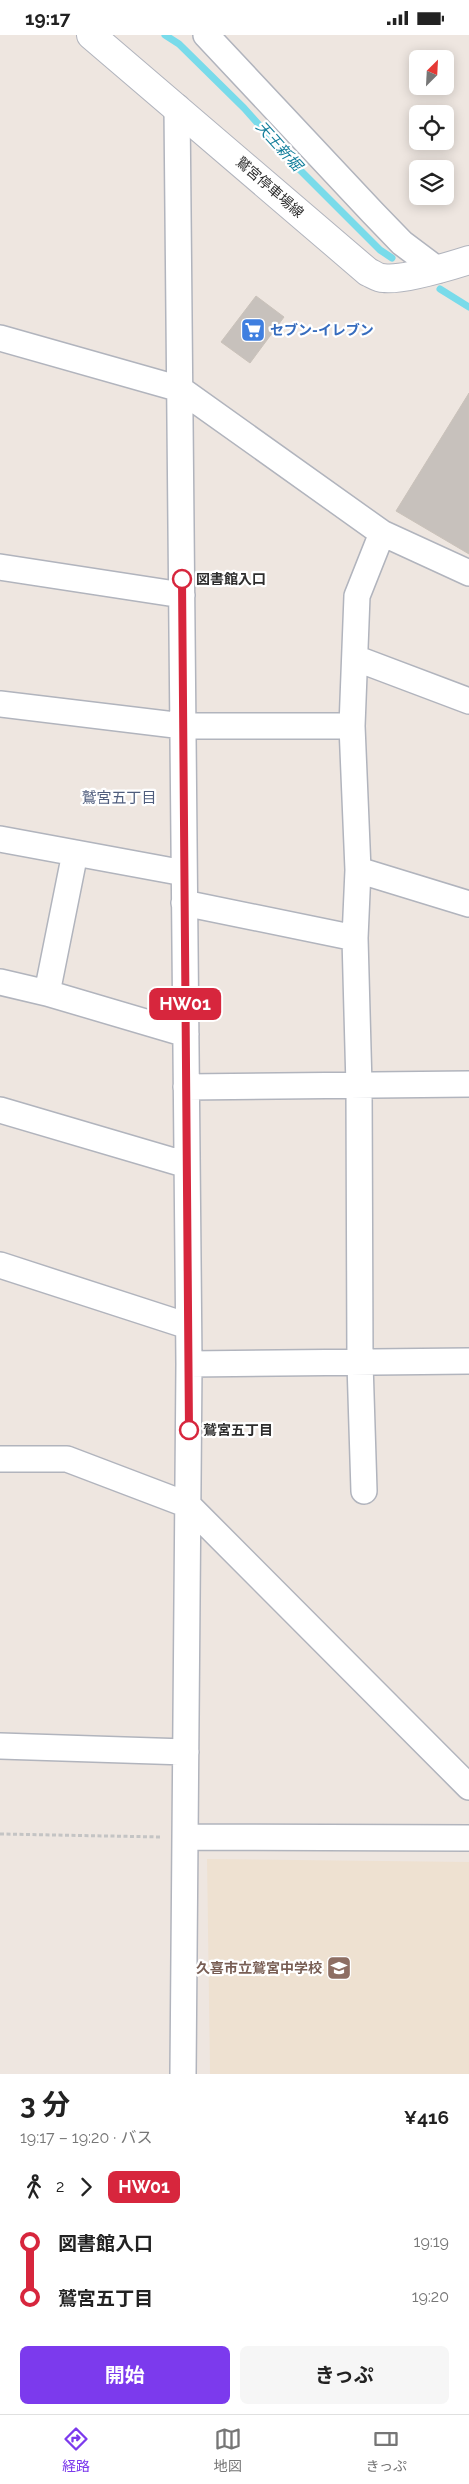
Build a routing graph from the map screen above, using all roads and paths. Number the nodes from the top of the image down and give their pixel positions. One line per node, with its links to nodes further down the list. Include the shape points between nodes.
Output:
1 (91, 35): 3 (main road, 鷲宮停車場線)
2 (206, 35): 5 (street, via 402,243)
3 (177, 107): 5 (main road, 鷲宮停車場線, via 368,273 383,278); 7 (street)
4 (467, 262): 5 (main road, 鷲宮停車場線)
5 (438, 270)
6 (0, 338): 7 (street)
7 (180, 389): 8 (street); 11 (street)
8 (382, 533): 10 (street); 12 (street, via 357,596)
9 (0, 567): 11 (street)
10 (469, 573)
11 (182, 595): 16 (street)
12 (355, 658): 13 (street); 15 (street)
13 (469, 701)
14 (0, 705): 16 (street)
15 (352, 725): 16 (street); 19 (street)
16 (183, 726): 20 (street)
17 (0, 839): 18 (street)
18 (75, 853): 20 (street); 25 (street)
19 (358, 870): 22 (street); 23 (street)
20 (184, 873): 21 (street)
21 (184, 903): 23 (street); 26 (street)
22 (469, 904)
23 (354, 938): 28 (street)
24 (0, 982): 25 (street)
25 (47, 993): 26 (street)
26 (186, 1033): 29 (street)
27 (469, 1084): 28 (street)
28 (359, 1086): 29 (street); 35 (street)
29 (186, 1087): 31 (street)
30 (0, 1110): 31 (street)
31 (187, 1165): 33 (street)
32 (0, 1265): 33 (street)
33 (188, 1326): 36 (street)
34 (469, 1361): 35 (street)
35 (360, 1363): 36 (street); 38 (street)
36 (189, 1364): 39 (street)
37 (0, 1459): 39 (street, via 67,1459)
38 (364, 1491)
39 (188, 1505): 41 (street); 42 (street)
40 (0, 1746): 41 (street)
41 (186, 1752): 44 (street)
42 (469, 1787)
43 (0, 1834): 44 (path)
44 (185, 1837): 45 (street); 46 (street)
45 (469, 1838)
46 (183, 2074)

